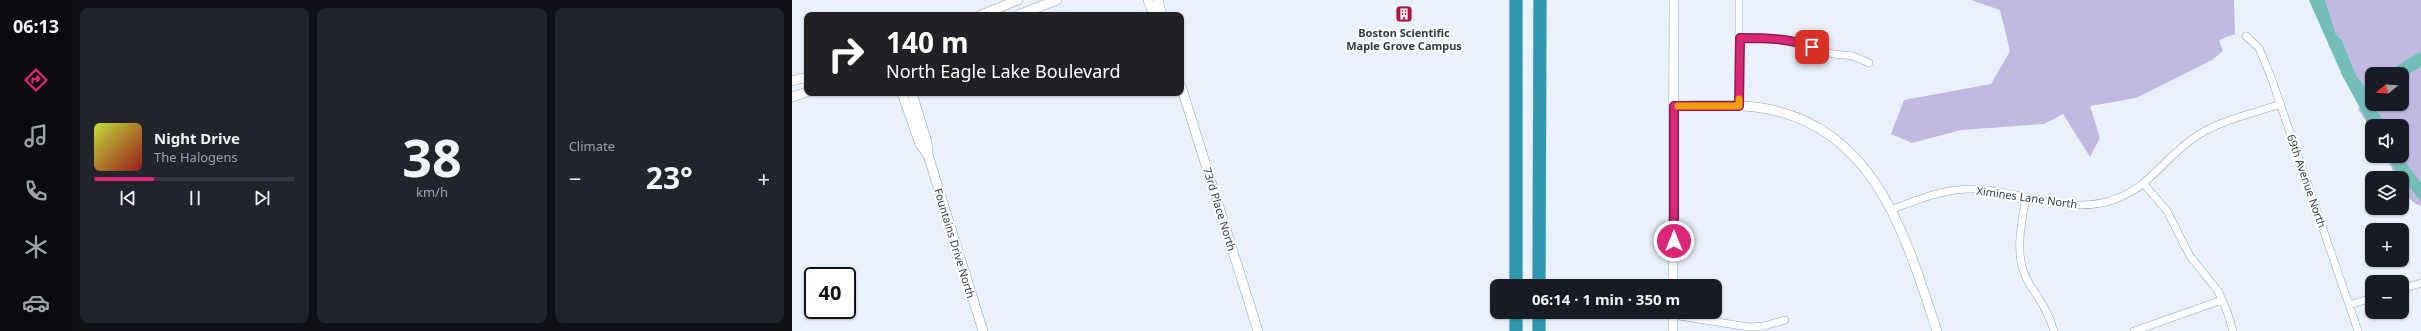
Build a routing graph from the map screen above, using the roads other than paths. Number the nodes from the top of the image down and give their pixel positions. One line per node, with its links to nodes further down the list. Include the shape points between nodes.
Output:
1 (1018, 0): 9 (street)
2 (1057, 0): 10 (street)
3 (1148, 0): 11 (street)
4 (1158, 0): 12 (street)
5 (1516, 0): 30 (highway)
6 (1540, 0): 31 (highway)
7 (1674, 0): 24 (street)
8 (1739, 0): 14 (street)
9 (988, 12)
10 (1026, 12)
11 (1153, 12)
12 (1161, 12)
13 (2246, 36): 23 (street, 69th Avenue North, via 2259,48)
14 (1740, 38): 15 (street, via 1790,40 1833,54 1853,56); 25 (street)
15 (1869, 63)
16 (804, 78): 17 (street)
17 (792, 81)
18 (804, 93): 22 (street)
19 (903, 96): 26 (street, Fountains Drive North, via 920,144)
20 (913, 96): 26 (street, Fountains Drive North, via 927,142)
21 (1184, 96): 45 (street, 73rd Place North)
22 (792, 97)
23 (2281, 104): 27 (street, Ximines Lane North, via 2202,132 2180,149); 37 (street, 69th Avenue North)
24 (1674, 106): 25 (street); 32 (street)
25 (1739, 106): 29 (street, via 1782,112 1821,129 1854,156)
26 (928, 156): 44 (street, Fountains Drive North)
27 (2144, 184): 28 (street, Ximines Lane North, via 2114,199 2088,204); 35 (street, via 2167,211 2190,256 2212,282)
28 (2026, 197): 29 (street, Ximines Lane North, via 1979,189 1961,189 1932,195); 50 (street, via 2020,233 2021,263 2030,284 2044,305)
29 (1892, 209): 49 (street, via 1908,245)
30 (1516, 279)
31 (1539, 279)
32 (1673, 279)
33 (2421, 283): 34 (street)
34 (2409, 287)
35 (2222, 300): 51 (street); 52 (street)
36 (2365, 300): 37 (street)
37 (2349, 305): 53 (street, 69th Avenue North)
38 (1516, 319): 46 (highway)
39 (1539, 319): 47 (highway)
40 (1673, 319): 48 (street)
41 (1698, 319): 43 (street)
42 (1785, 320): 43 (street)
43 (1749, 329)
44 (983, 331)
45 (1258, 331)
46 (1516, 331)
47 (1539, 331)
48 (1673, 331)
49 (1937, 331)
50 (2054, 331)
51 (2134, 331)
52 (2233, 331)
53 (2358, 331)

